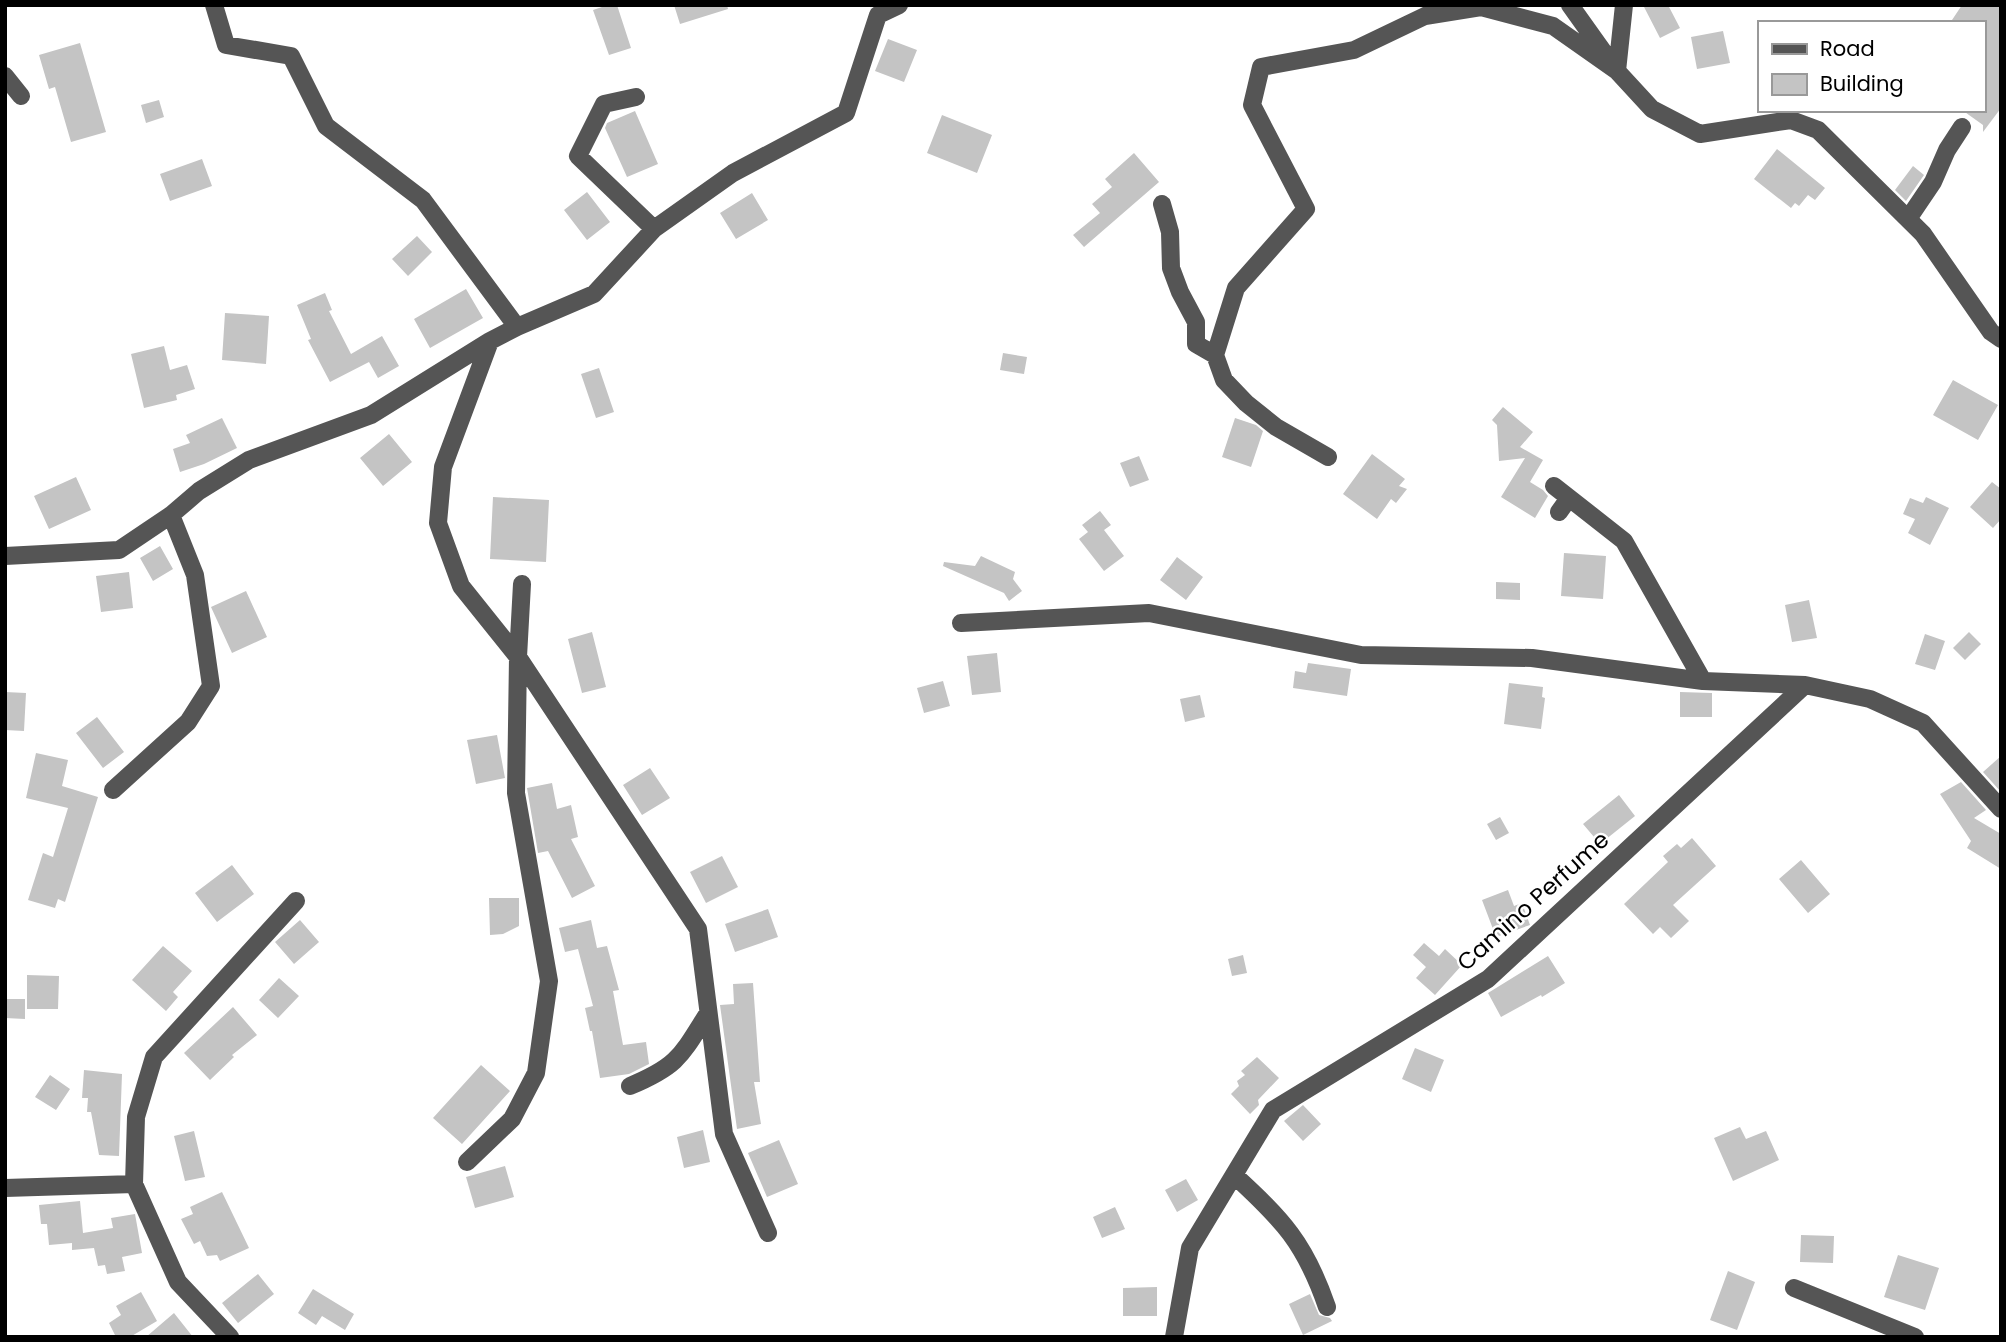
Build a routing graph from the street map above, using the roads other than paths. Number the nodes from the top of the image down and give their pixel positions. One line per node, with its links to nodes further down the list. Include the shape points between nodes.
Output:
1 (214, 5): 13 (street, via 226,45 292,56 326,127 423,200)
2 (899, 5): 12 (street, via 878,15 846,113 733,173)
3 (1570, 5): 5 (street)
4 (1624, 5): 5 (street)
5 (1617, 71): 11 (street, via 1652,109 1700,134 1791,120 1818,130); 16 (street, via 1553,26 1481,7 1425,16 1354,50 1261,67 1252,105 1306,209 1236,288)
6 (5, 76): 7 (street)
7 (22, 96)
8 (636, 97): 12 (street, via 604,104 578,156)
9 (1962, 127): 11 (street)
10 (1162, 204): 16 (street, via 1170,232 1171,268 1196,322 1196,344)
11 (1908, 219): 14 (street, via 1991,332)
12 (654, 229): 13 (street, via 594,294)
13 (517, 327): 15 (street)
14 (2001, 339)
15 (490, 341): 19 (street, via 371,415 248,460); 23 (street, via 443,467 438,523 461,586)
16 (1215, 355): 17 (street, via 1224,380 1246,403 1276,427)
17 (1328, 457)
18 (1554, 486): 24 (street, via 1564,505 1624,541)
19 (171, 515): 20 (street, via 119,550); 26 (street, via 195,575 211,686 188,722)
20 (5, 555)
21 (522, 584): 23 (street)
22 (961, 622): 24 (street, via 1150,613 1361,655 1532,658)
23 (518, 657): 29 (street, via 698,929); 31 (street, via 516,793 549,981 536,1073 512,1119)
24 (1703, 681): 25 (street)
25 (1805, 685): 27 (street, via 1870,699 1923,723); 32 (street, Camino Perfume, via 1488,979 1273,1110)
26 (113, 790)
27 (2001, 809)
28 (296, 901): 33 (street, via 154,1057 136,1117)
29 (708, 1013): 30 (street, via 680,1058); 35 (street, via 724,1134)
30 (630, 1086)
31 (467, 1162)
32 (1234, 1175): 37 (street, via 1289,1229 1317,1278); 39 (street, Camino Perfume, via 1191,1248)
33 (134, 1184): 34 (street); 38 (street, via 178,1282)
34 (5, 1188)
35 (768, 1233)
36 (1794, 1288): 40 (street)
37 (1327, 1307)
38 (230, 1337)
39 (1174, 1337)
40 (1915, 1337)

